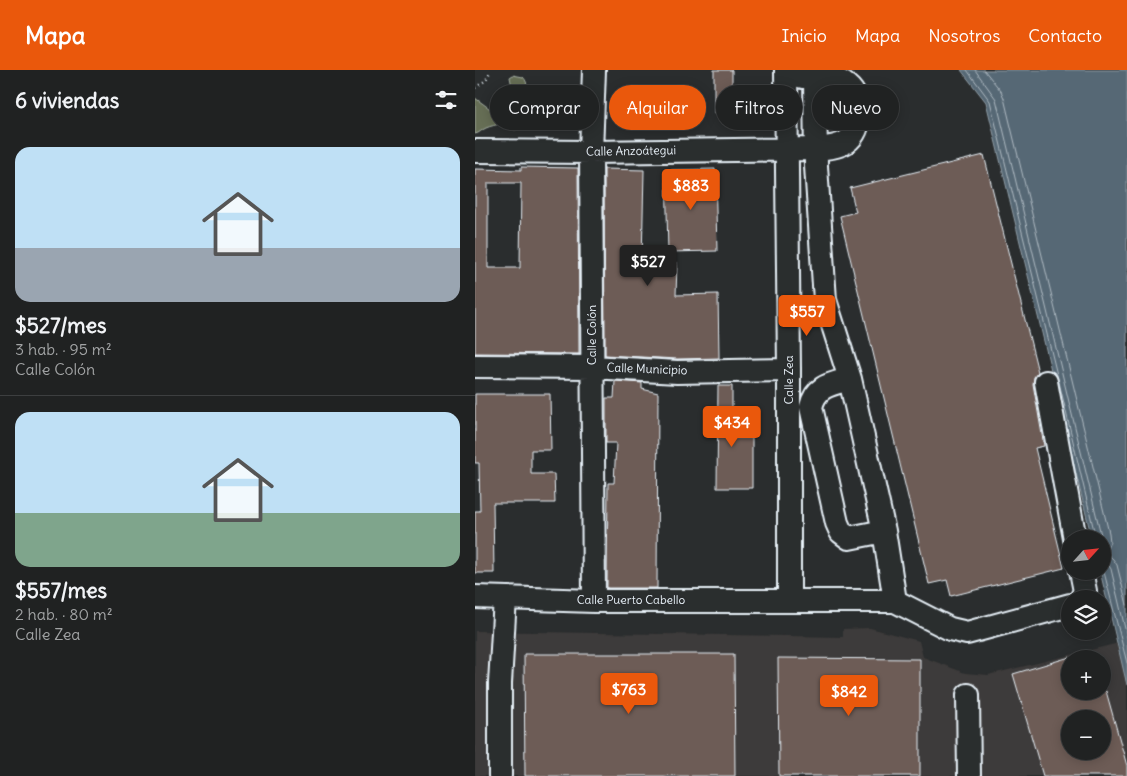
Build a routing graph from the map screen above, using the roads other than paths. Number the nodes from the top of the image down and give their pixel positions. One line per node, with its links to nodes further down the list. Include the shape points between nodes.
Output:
1 (594, 70): 7 (street, Calle Colón)
2 (786, 74): 3 (street); 4 (street, Calle Zea)
3 (815, 76): 5 (street); 5 (street, Calle Anzoátegui, via 847,86 859,114 858,124 846,142)
4 (787, 149): 5 (street, Calle Anzoátegui); 7 (street, Calle Anzoátegui); 10 (street, Calle Zea)
5 (816, 149): 11 (street, via 825,300)
6 (475, 151): 7 (street, Calle Anzoátegui)
7 (591, 152): 9 (street, Calle Colón)
8 (475, 366): 9 (street, Calle Municipio)
9 (592, 367): 10 (street, Calle Municipio, via 677,372); 18 (street, Calle Colón)
10 (789, 370): 17 (street, Calle Zea)
11 (850, 379): 14 (street); 14 (street, via 819,390 811,407 841,532 849,538)
12 (1046, 382): 13 (street)
13 (1073, 530)
14 (884, 531): 19 (street)
15 (475, 597): 16 (street, Calle Puerto Cabello)
16 (505, 598): 18 (street, Calle Puerto Cabello); 22 (street, via 500,683)
17 (787, 600): 18 (street, Calle Puerto Cabello); 19 (street, Calle Puerto Cabello)
18 (594, 601)
19 (895, 601): 20 (street, via 950,629 967,633)
20 (1061, 607)
21 (968, 695): 23 (street)
22 (500, 776)
23 (969, 776)

